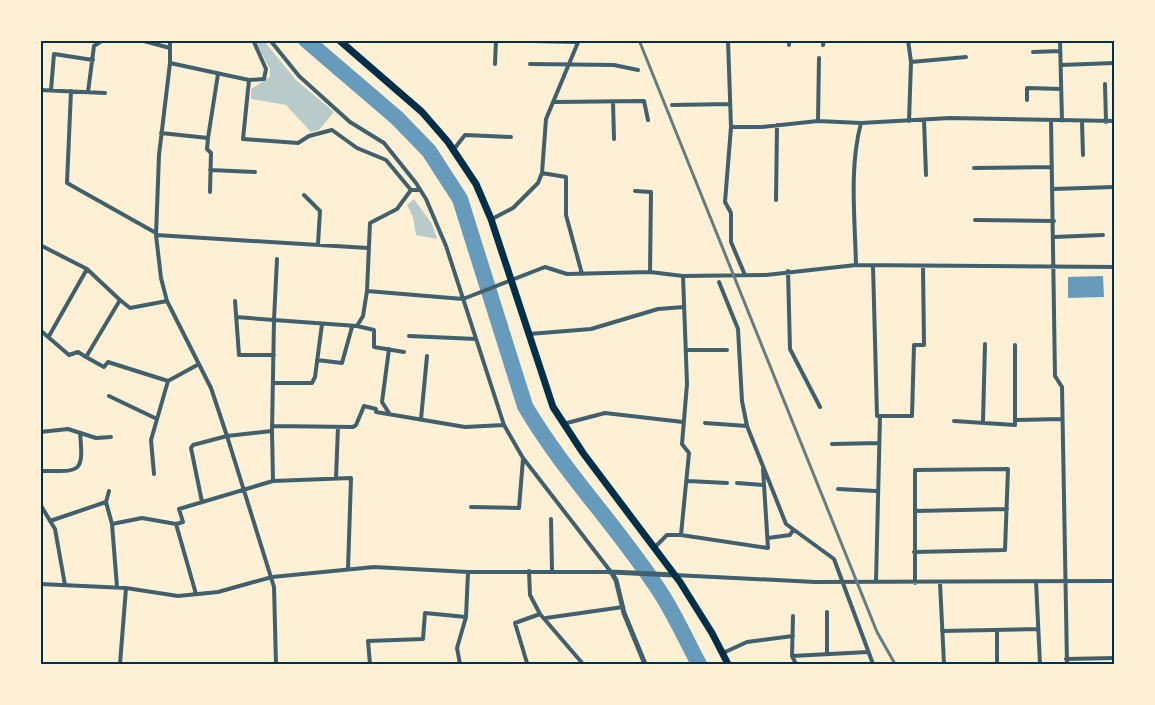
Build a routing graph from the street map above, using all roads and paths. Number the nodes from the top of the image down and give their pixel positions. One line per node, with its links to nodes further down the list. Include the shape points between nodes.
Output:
1 (103, 40): 19 (street, via 94,46)
2 (140, 40): 14 (street)
3 (170, 40): 14 (street)
4 (253, 40): 29 (street, via 266,74 264,79)
5 (270, 40): 69 (street, via 299,76 342,115 384,143)
6 (339, 40): 13 (main road)
7 (496, 40): 24 (street)
8 (728, 40): 40 (street)
9 (908, 40): 20 (street)
10 (1060, 40): 15 (street)
11 (531, 41): 12 (street)
12 (578, 41): 22 (street)
13 (346, 44): 58 (main road, via 422,112)
14 (170, 48): 21 (street)
15 (1060, 51): 16 (street); 26 (street)
16 (1033, 52)
17 (966, 57): 20 (street)
18 (819, 58): 45 (street)
19 (93, 60): 33 (street, via 54,54); 35 (street)
20 (911, 62): 46 (street)
21 (170, 63): 28 (street); 54 (street)
22 (568, 63): 25 (street); 27 (street); 38 (street)
23 (1114, 63): 26 (street)
24 (495, 64)
25 (530, 64)
26 (1061, 65): 31 (street)
27 (638, 70)
28 (218, 74): 29 (street); 56 (street)
29 (249, 80): 68 (street, via 243,139 298,143 332,130 357,148 386,160)
30 (1105, 84): 50 (street)
31 (1062, 89): 37 (street, via 1027,88); 47 (street)
32 (40, 90): 33 (street)
33 (51, 90): 34 (street)
34 (71, 91): 35 (street); 77 (street, via 67,183)
35 (88, 92): 36 (street)
36 (105, 93)
37 (1027, 100)
38 (555, 102): 39 (street); 64 (street, via 546,119)
39 (613, 102): 42 (street, via 644,101); 57 (street)
40 (730, 104): 41 (street); 53 (street)
41 (672, 105)
42 (648, 120)
43 (924, 120): 44 (street); 46 (street); 65 (street)
44 (1051, 120): 47 (street); 60 (street)
45 (818, 121): 51 (street); 52 (street)
46 (909, 121): 51 (street)
47 (1062, 121): 49 (street)
48 (1114, 121): 50 (street)
49 (1082, 122): 50 (street); 59 (street)
50 (1106, 122)
51 (861, 123): 84 (street, via 855,177)
52 (777, 125): 53 (street); 73 (street)
53 (731, 126): 93 (street, via 725,202 731,213 731,242)
54 (161, 133): 56 (street); 77 (street)
55 (511, 137): 58 (street, via 465,135)
56 (208, 138): 62 (street)
57 (614, 139)
58 (453, 149): 74 (main road, via 476,184)
59 (1083, 155)
60 (1052, 167): 61 (street); 67 (street)
61 (974, 168)
62 (210, 170): 63 (street); 71 (street)
63 (255, 172)
64 (542, 173): 74 (street, via 538,183 513,208); 92 (street, via 566,177 566,215)
65 (926, 175)
66 (1114, 187): 67 (street)
67 (1053, 189): 76 (street)
68 (411, 190): 69 (street); 82 (street, via 397,209 370,223)
69 (420, 190): 98 (street, via 437,222)
70 (635, 191): 91 (street, via 651,192)
71 (210, 192)
72 (304, 195): 80 (street, via 320,211)
73 (776, 200)
74 (491, 219): 96 (main road)
75 (975, 220): 76 (street)
76 (1054, 221): 79 (street)
77 (156, 234): 80 (street); 100 (street, via 160,278)
78 (1103, 235): 79 (street)
79 (1054, 237): 87 (street)
80 (318, 244): 82 (street)
81 (40, 245): 89 (street)
82 (368, 248): 97 (street)
83 (277, 259): 104 (street)
84 (856, 265): 85 (street); 90 (street)
85 (873, 266): 86 (street); 128 (street)
86 (923, 267): 87 (street); 128 (street, via 924,345 914,345 912,416)
87 (1055, 267): 88 (street); 131 (street, via 1055,376 1062,387)
88 (1114, 267)
89 (87, 269): 99 (street); 109 (street)
90 (788, 271): 93 (street); 126 (street, via 790,349)
91 (650, 272): 92 (street); 94 (street)
92 (582, 274): 96 (street, via 545,267)
93 (745, 275): 95 (street)
94 (683, 276): 95 (street); 102 (street)
95 (719, 279): 139 (street, via 738,329)
96 (509, 282): 98 (street); 108 (main road)
97 (367, 291): 98 (street); 106 (street, via 363,316)
98 (464, 298): 111 (street)
99 (120, 300): 100 (street, via 130,308); 120 (street)
100 (167, 301): 122 (street)
101 (235, 302): 103 (street)
102 (684, 308): 108 (street, via 658,309 591,329); 115 (street)
103 (236, 317): 104 (street); 118 (street, via 239,355)
104 (274, 320): 105 (street); 118 (street)
105 (322, 324): 106 (street); 121 (street)
106 (355, 327): 114 (street, via 374,330 374,347); 121 (street, via 342,363)
107 (40, 330): 109 (street)
108 (528, 335): 137 (main road)
109 (49, 336): 120 (street, via 69,355 78,352)
110 (409, 336): 111 (street)
111 (476, 339): 138 (street)
112 (985, 344): 134 (street)
113 (1015, 345): 132 (street)
114 (389, 349): 117 (street); 127 (street, via 382,402)
115 (687, 350): 116 (street); 135 (street)
116 (727, 350)
117 (404, 351)
118 (274, 355): 124 (street)
119 (427, 356): 130 (street)
120 (86, 357): 123 (street, via 104,367 108,362)
121 (317, 360): 124 (street, via 312,383)
122 (199, 364): 123 (street); 144 (street)
123 (168, 381): 129 (street)
124 (273, 383): 141 (street)
125 (109, 396): 129 (street)
126 (820, 407)
127 (389, 414): 130 (street); 140 (street, via 364,406 356,424)
128 (880, 416): 146 (street)
129 (157, 419): 151 (street, via 151,441)
130 (421, 419): 138 (street, via 465,427)
131 (1062, 419): 132 (street); 185 (street)
132 (1015, 420): 134 (street, via 1015,425 988,425)
133 (954, 421): 134 (street)
134 (983, 421)
135 (683, 422): 137 (street, via 605,413); 154 (street, via 682,444 689,453)
136 (705, 423): 139 (street)
137 (562, 424): 175 (main road)
138 (504, 425): 148 (street)
139 (747, 426): 149 (street)
140 (338, 427): 141 (street); 152 (street)
141 (272, 429): 144 (street); 153 (street)
142 (40, 432): 143 (street, via 68,429)
143 (80, 433): 145 (street); 150 (street, via 83,462 79,468)
144 (227, 436): 160 (street); 163 (street, via 191,448)
145 (111, 437)
146 (879, 443): 147 (street); 161 (street)
147 (832, 444)
148 (523, 458): 164 (street, via 519,508); 181 (street)
149 (763, 465): 157 (street); 172 (street, via 786,524)
150 (40, 471)
151 (154, 474)
152 (336, 478): 153 (street); 177 (street, via 351,478)
153 (273, 481): 160 (street)
154 (688, 481): 155 (street); 173 (street)
155 (728, 483)
156 (736, 483): 157 (street)
157 (763, 485): 174 (street)
158 (838, 489): 161 (street)
159 (109, 490): 162 (street)
160 (243, 491): 163 (street); 183 (street)
161 (877, 491): 188 (street)
162 (106, 502): 169 (street); 170 (street)
163 (202, 502): 171 (street, via 180,509 183,522)
164 (471, 507)
165 (41, 508): 169 (street)
166 (1007, 508): 167 (street); 167 (street, via 1008,470 915,470); 176 (street, via 1005,549)
167 (915, 511): 176 (street)
168 (551, 519): 179 (street)
169 (50, 520): 192 (street)
170 (112, 524): 171 (street, via 142,518); 193 (street)
171 (176, 524): 195 (street)
172 (793, 530): 174 (street, via 790,535); 187 (street, via 834,559)
173 (681, 535): 174 (street, via 768,548); 175 (street, via 667,536)
174 (768, 538)
175 (655, 546): 182 (main road)
176 (914, 552): 189 (street)
177 (348, 569): 180 (street); 183 (street)
178 (529, 571): 179 (street); 180 (street); 198 (street, via 530,595)
179 (552, 571): 181 (street)
180 (468, 572): 200 (street)
181 (613, 573): 182 (street); 196 (street)
182 (672, 575): 187 (street); 207 (main road)
183 (272, 576): 195 (street, via 218,592); 213 (street)
184 (1036, 581): 185 (street); 190 (street); 202 (street)
185 (1063, 581): 186 (street); 211 (street)
186 (1114, 581)
187 (844, 582): 188 (street); 206 (street)
188 (876, 582): 189 (street)
189 (915, 583): 190 (street)
190 (940, 583): 204 (street)
191 (40, 584): 192 (street)
192 (65, 585): 193 (street)
193 (117, 588): 194 (street)
194 (126, 588): 195 (street, via 178,596); 212 (street)
195 (196, 594)
196 (623, 607): 201 (street); 219 (street)
197 (827, 612): 208 (street)
198 (540, 614): 201 (street); 217 (street, via 515,623)
199 (793, 616): 205 (street)
200 (466, 617): 214 (street, via 425,613 423,639 368,641); 215 (street, via 457,648)
201 (545, 618): 218 (street)
202 (1038, 629): 203 (street); 225 (street)
203 (997, 630): 204 (street); 224 (street)
204 (942, 631): 223 (street)
205 (793, 636): 207 (street, via 747,642); 209 (street)
206 (868, 652): 208 (street); 222 (street)
207 (722, 653): 220 (main road)
208 (827, 654): 209 (street)
209 (792, 656): 221 (street)
210 (1114, 658): 211 (street)
211 (1066, 662)
212 (120, 664)
213 (276, 664)
214 (370, 664)
215 (460, 664)
216 (521, 664): 217 (street)
217 (528, 664)
218 (583, 664)
219 (645, 664)
220 (728, 664)
221 (796, 664)
222 (873, 664)
223 (944, 664)
224 (997, 664)
225 (1040, 664)

